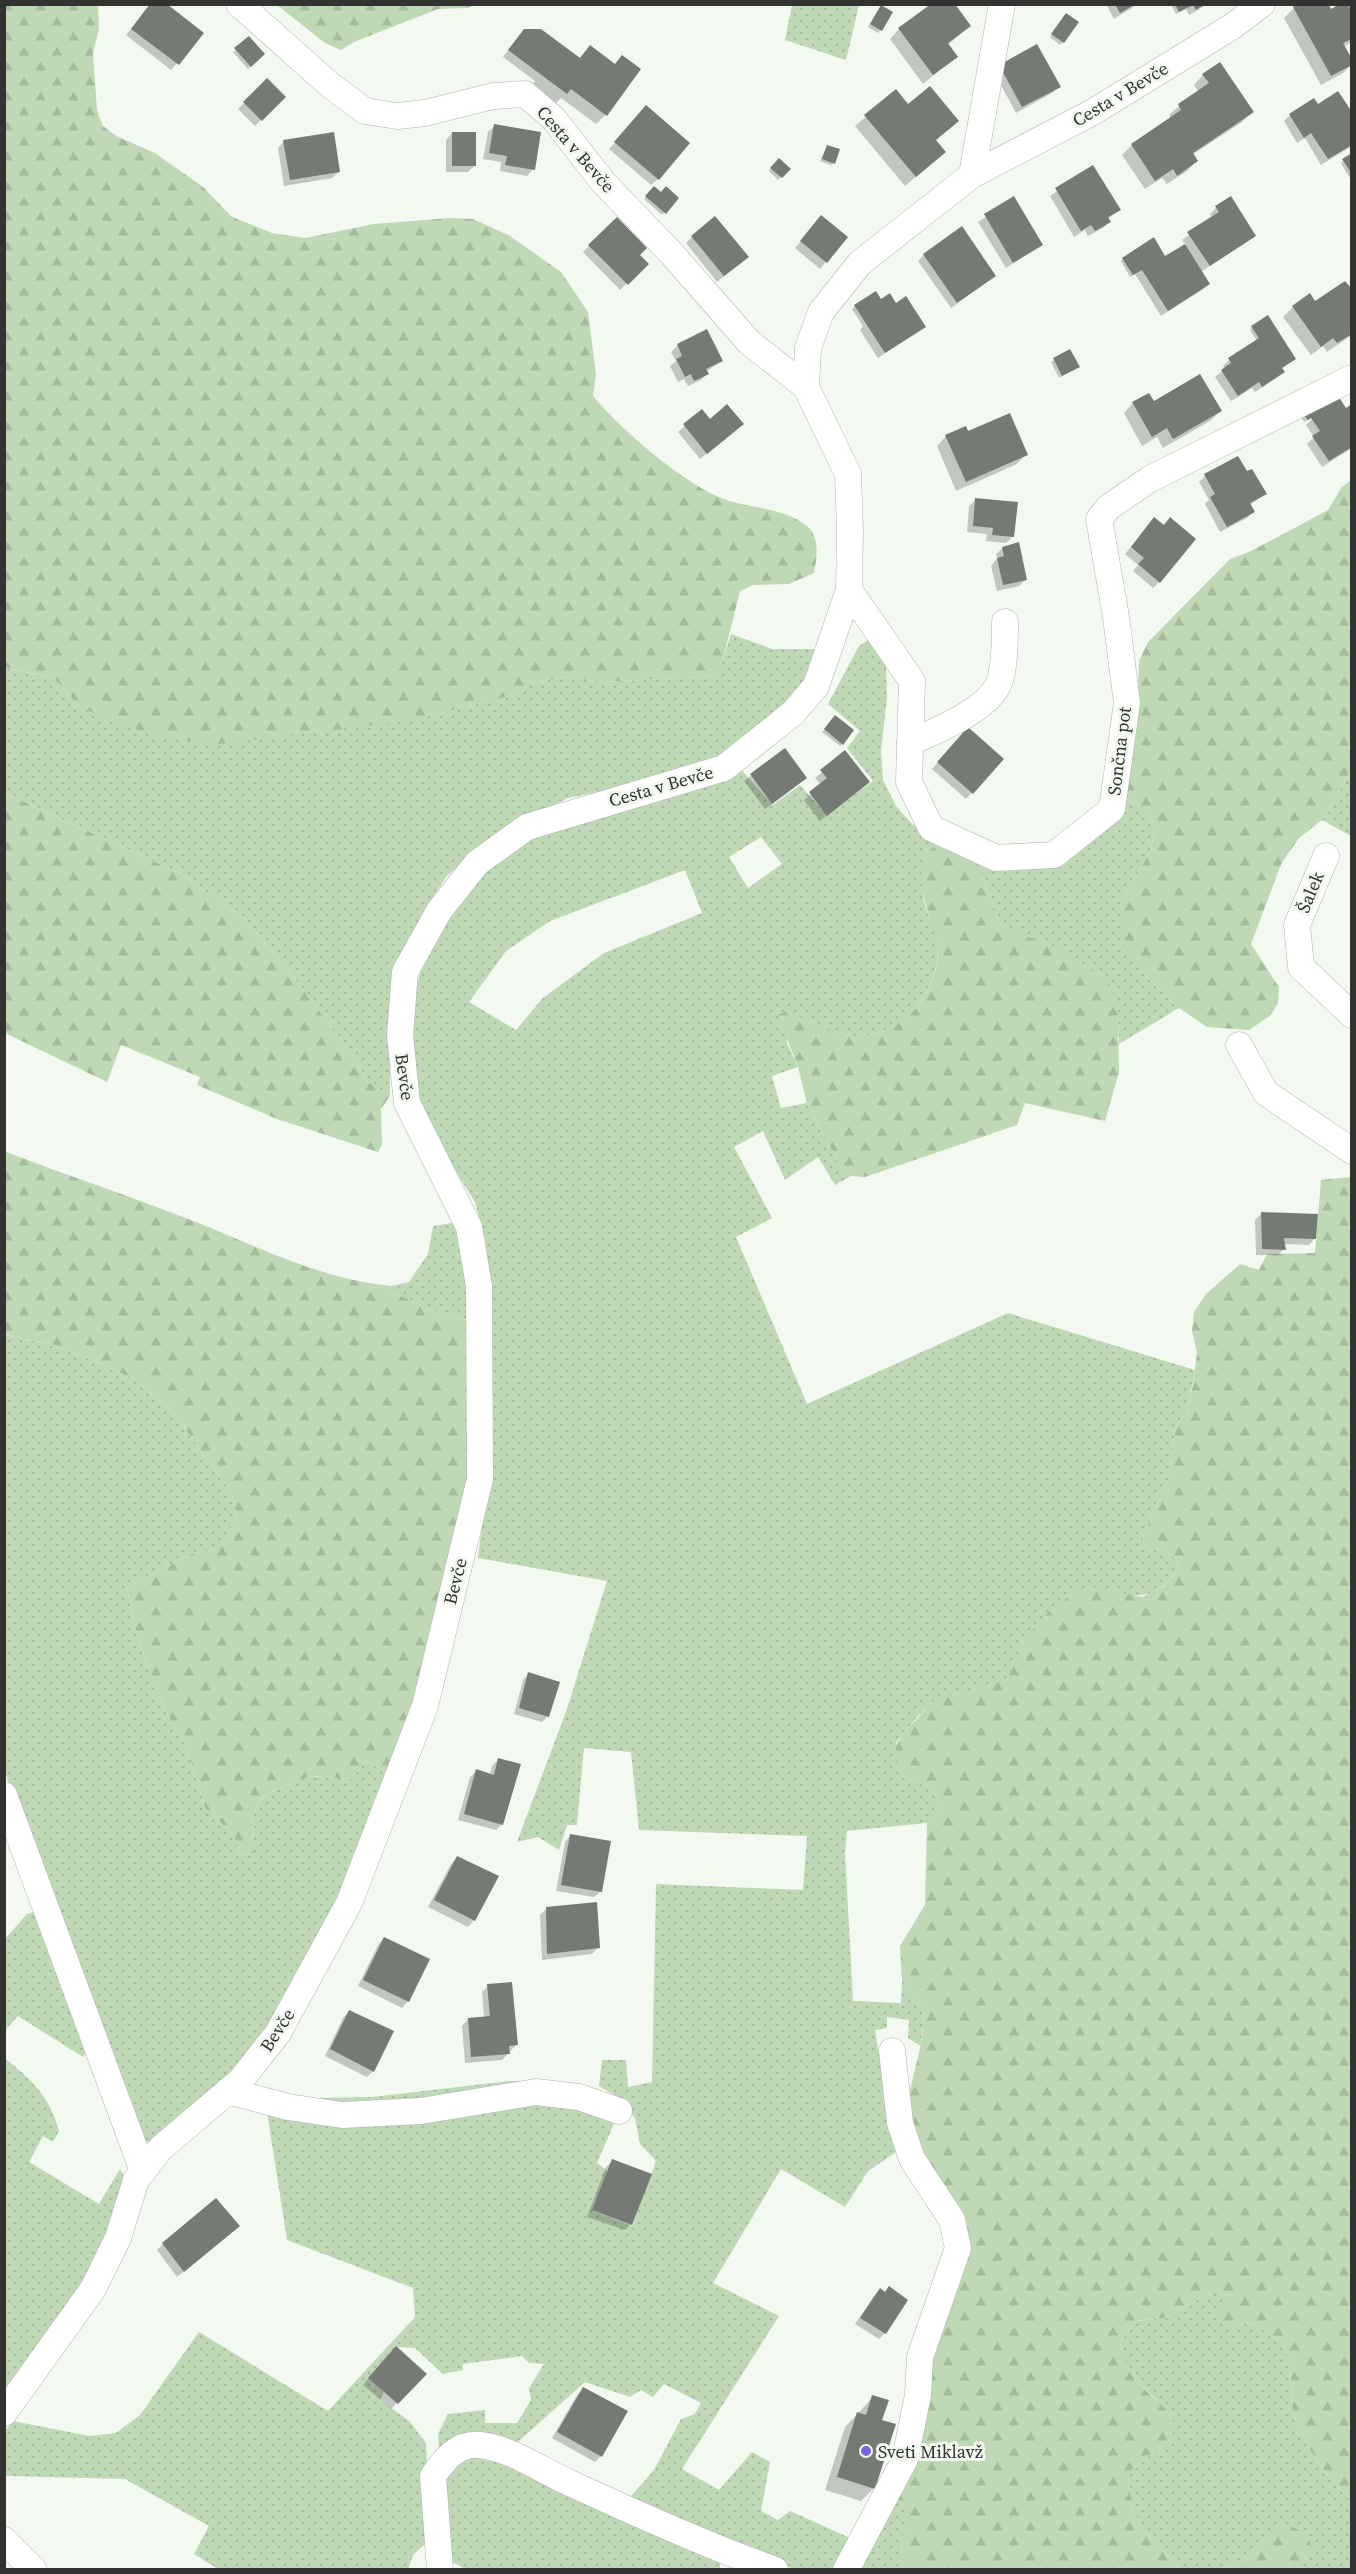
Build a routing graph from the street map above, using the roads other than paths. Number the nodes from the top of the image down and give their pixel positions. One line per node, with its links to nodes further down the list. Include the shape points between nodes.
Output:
1 (239, 4): 6 (street, Cesta v Bevče, via 365,111 397,116 493,96 525,94 553,118 603,182 749,342)
2 (1002, 4): 4 (street)
3 (1262, 4): 4 (street, Cesta v Bevče, via 1093,112)
4 (972, 175): 6 (street, Cesta v Bevče, via 860,263 821,312 808,348)
5 (1352, 378): 9 (street, Sončna pot, via 1150,479 1109,507 1100,519 1126,703 1112,809 1054,855 996,858 931,828 909,782)
6 (806, 387): 7 (street, Cesta v Bevče, via 848,474)
7 (849, 590): 9 (street, Sončna pot, via 912,681); 12 (street, Cesta v Bevče, via 816,686 793,713 724,768 527,827 477,863 439,911 405,972)
8 (1005, 622): 9 (street, via 998,687 951,725)
9 (910, 742)
10 (1326, 856): 11 (street, Šalek, via 1297,926 1301,967)
11 (1352, 1015)
12 (400, 1035): 17 (street, Bevče, via 407,1103 469,1227 478,1286 480,1479 425,1706 349,1903 278,2033)
13 (1239, 1045): 14 (street, via 1266,1093)
14 (1349, 1146)
15 (4, 1795): 19 (street)
16 (892, 2051): 25 (street, via 900,2123 912,2159 952,2220 958,2248 920,2357 918,2395 904,2459)
17 (228, 2091): 18 (street, via 288,2107 342,2115 421,2111 536,2092 579,2097); 19 (street, Bevče, via 161,2148)
18 (620, 2111)
19 (143, 2171): 20 (street, Bevče, via 136,2181 118,2238 93,2289)
20 (4, 2414)
21 (4, 2540): 22 (street)
22 (34, 2570)
23 (440, 2570): 24 (street, via 433,2476 458,2449 478,2444 514,2454 673,2530)
24 (775, 2570)
25 (846, 2570)

